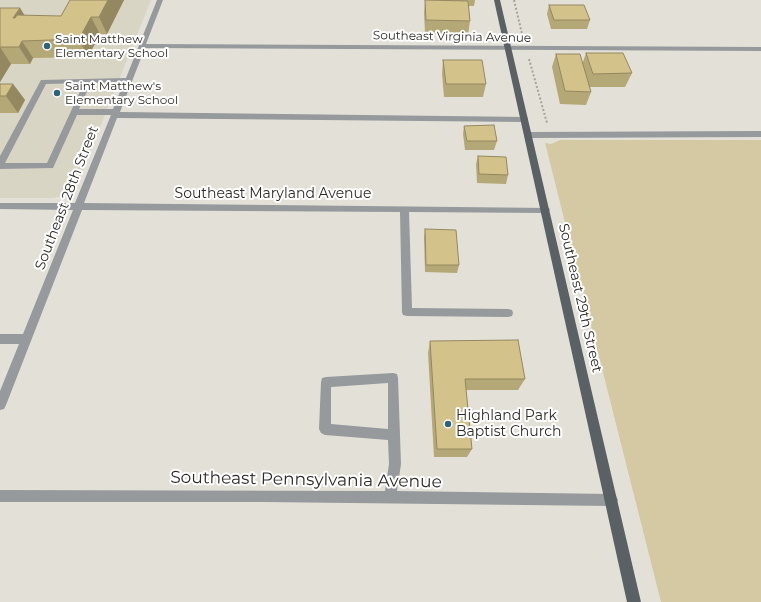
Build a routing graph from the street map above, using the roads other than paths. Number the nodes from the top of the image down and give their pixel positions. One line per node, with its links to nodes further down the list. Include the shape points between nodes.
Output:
1 (160, 0): 3 (street, Southeast 28th Street)
2 (497, 0): 4 (main road, Southeast 29th Street)
3 (142, 46): 4 (street, Southeast Virginia Avenue); 6 (street, Southeast 28th Street)
4 (508, 49): 5 (street, Southeast Virginia Avenue); 10 (main road, Southeast 29th Street)
5 (761, 49)
6 (128, 80): 7 (street); 9 (street, Southeast 28th Street)
7 (88, 82): 8 (street); 13 (street, via 44,82)
8 (74, 112): 9 (street); 13 (street, via 50,166)
9 (115, 114): 10 (street); 15 (street, Southeast 28th Street)
10 (524, 119): 12 (main road, Southeast 29th Street)
11 (761, 134): 12 (street)
12 (528, 135): 17 (main road, Southeast 29th Street)
13 (0, 165)
14 (0, 206): 15 (street, Southeast Maryland Avenue)
15 (78, 207): 16 (street, Southeast Maryland Avenue); 20 (street, Southeast 28th Street)
16 (404, 209): 17 (street, Southeast Maryland Avenue); 18 (street, via 407,312)
17 (546, 210): 25 (main road, Southeast 29th Street)
18 (508, 314)
19 (0, 339): 20 (street)
20 (27, 339): 21 (street, Southeast 28th Street)
21 (0, 405)
22 (394, 435): 22 (street, via 393,378 326,382 324,429); 24 (street, via 395,464)
23 (0, 496): 24 (street, Southeast Pennsylvania Avenue)
24 (390, 498): 25 (street, Southeast Pennsylvania Avenue)
25 (612, 500): 26 (main road, Southeast 29th Street)
26 (634, 602)

